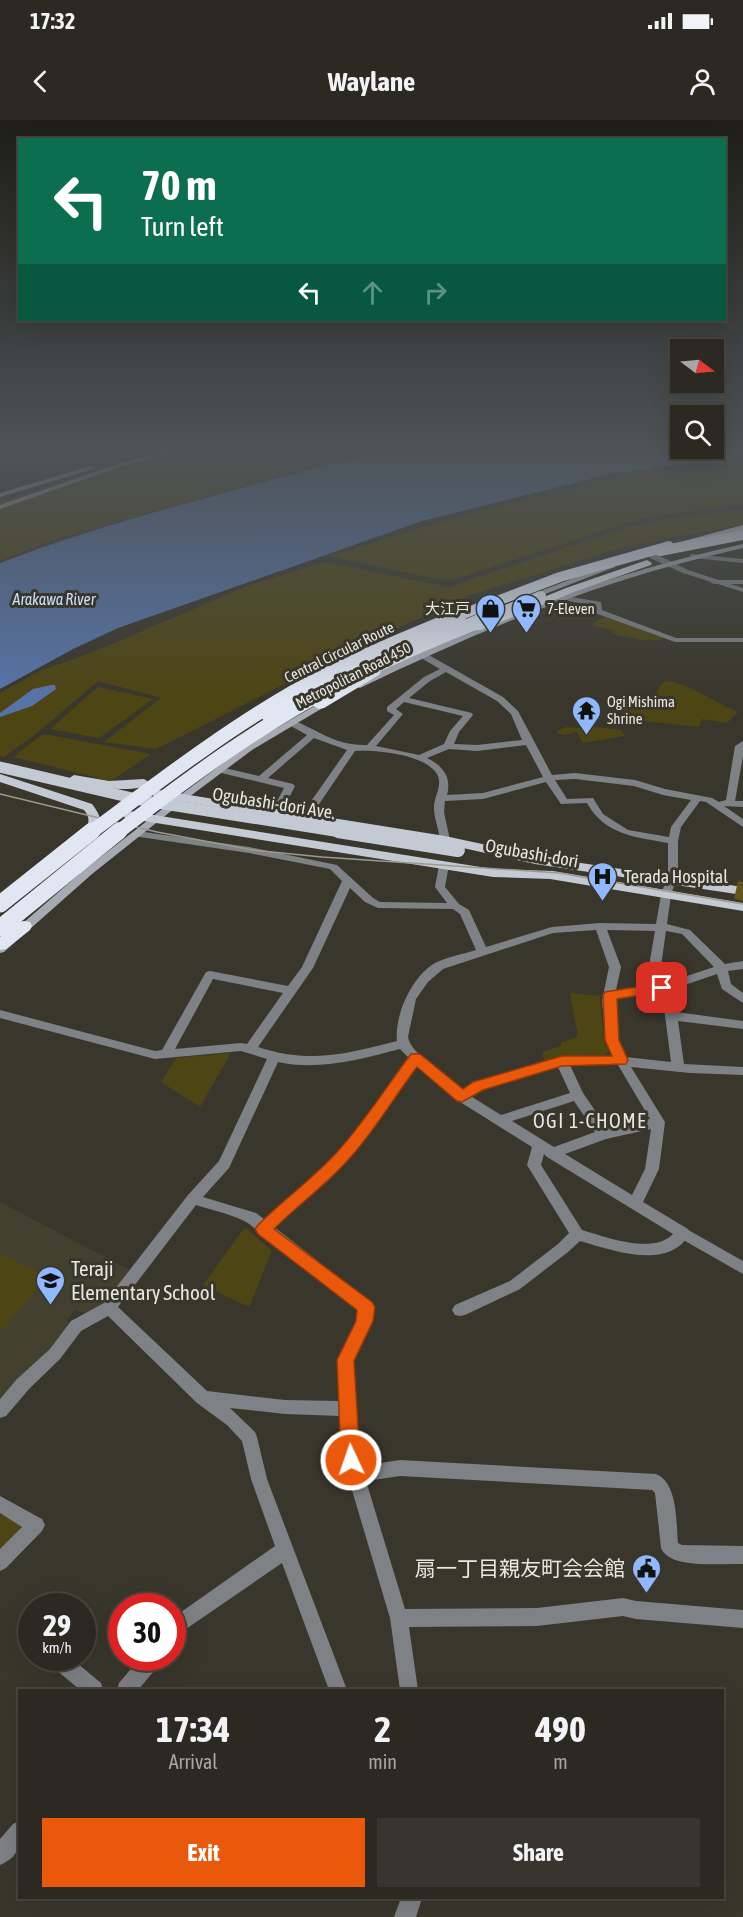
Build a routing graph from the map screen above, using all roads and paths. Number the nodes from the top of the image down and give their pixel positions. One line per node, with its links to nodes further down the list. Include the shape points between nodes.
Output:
1 (743, 537): 2 (main road, Metropolitan Road 450); 3 (highway); 6 (highway, Central Circular Route, bridge); 16 (highway, bridge, via 673,548 604,566 466,618 337,677); 55 (highway, Central Circular Route, bridge, via 669,546 598,564 535,585 329,674 209,747 100,825)
2 (694, 556): 4 (street); 5 (main road, Metropolitan Road 450)
3 (650, 559): 5 (street); 6 (highway, Central Circular Route); 15 (highway, via 395,662); 16 (main road, via 597,572 406,640 332,675)
4 (743, 561)
5 (665, 563): 7 (street); 10 (main road, Metropolitan Road 450)
6 (582, 581): 63 (highway, Central Circular Route, bridge, via 419,646 309,700 209,765)
7 (714, 582): 8 (street); 9 (street)
8 (743, 582)
9 (743, 590)
10 (562, 597): 11 (street, via 592,601 598,604 598,611 675,640); 12 (main road, Metropolitan Road 450)
11 (743, 640)
12 (424, 656): 13 (street); 15 (main road, Metropolitan Road 450)
13 (446, 669): 14 (street); 19 (street, via 500,699 515,713)
14 (403, 699): 21 (street, via 469,715); 23 (street, via 390,710 399,714)
15 (319, 705): 17 (main road, Metropolitan Road 450)
16 (269, 715): 29 (main road, via 164,776); 30 (main road)
17 (292, 723): 18 (street); 25 (main road, Metropolitan Road 450)
18 (314, 733): 22 (street); 27 (street)
19 (528, 742): 21 (street, via 477,748); 28 (street)
20 (743, 744): 35 (street)
21 (448, 746): 24 (street)
22 (352, 748): 23 (street); 37 (street)
23 (369, 748): 24 (street)
24 (421, 758): 32 (street, via 443,776)
25 (220, 770): 27 (street); 31 (main road, Metropolitan Road 450)
26 (1, 773): 29 (main road, bridge, via 98,784); 42 (main road, via 88,807 95,816 95,824); 46 (main road, Ogubashi-dori Ave., bridge, via 138,807)
27 (262, 778): 37 (street, via 290,786 281,803)
28 (549, 779): 32 (street, via 483,796); 33 (street, via 606,779); 44 (street, via 564,801 590,800 601,818 625,832)
29 (144, 783)
30 (158, 794): 31 (main road); 38 (main road)
31 (182, 798): 37 (main road); 39 (main road, Metropolitan Road 450)
32 (442, 798): 43 (street, via 439,808)
33 (697, 798): 34 (street); 44 (street, via 676,826)
34 (716, 803): 35 (street); 40 (street)
35 (730, 804): 36 (street)
36 (743, 804)
37 (306, 814): 43 (main road)
38 (129, 816): 39 (main road); 59 (main road)
39 (156, 820): 41 (main road, Metropolitan Road 450); 45 (main road)
40 (743, 824)
41 (137, 834): 48 (street); 60 (main road, Metropolitan Road 450)
42 (88, 836): 58 (main road)
43 (445, 840): 47 (main road)
44 (673, 841): 52 (street)
45 (324, 846): 48 (street); 49 (main road)
46 (457, 854): 47 (main road, Ogubashi-dori Ave.); 50 (main road, Ogubashi-dori)
47 (544, 861): 52 (main road, Ogubashi-dori)
48 (315, 864): 51 (street, via 333,867)
49 (444, 866): 50 (main road); 56 (street, via 440,887)
50 (553, 875): 54 (main road, Ogubashi-dori)
51 (348, 880): 56 (street, via 378,905); 69 (street, via 307,968)
52 (671, 880): 53 (main road, Ogubashi-dori); 54 (street)
53 (743, 891)
54 (666, 895): 57 (main road, Ogubashi-dori); 62 (street)
55 (0, 904)
56 (455, 906): 65 (street, via 465,912)
57 (743, 907)
58 (0, 911)
59 (0, 918)
60 (24, 926): 64 (highway)
61 (600, 926): 62 (street); 65 (street, via 552,930); 70 (street, via 615,967)
62 (661, 926): 67 (street, via 686,932); 68 (street, via 655,966)
63 (0, 928)
64 (0, 947)
65 (482, 951): 75 (street, via 439,966 416,988 405,1018)
66 (743, 965): 67 (street)
67 (722, 968): 68 (street); 71 (street, via 726,986)
68 (664, 987): 70 (street); 73 (street)
69 (292, 991): 76 (street); 77 (street, via 210,975)
70 (610, 995): 80 (street, via 612,1040)
71 (743, 999)
72 (0, 1014): 77 (street, via 155,1055)
73 (672, 1016): 74 (street); 82 (street)
74 (743, 1025)
75 (403, 1044): 78 (street, via 348,1058 312,1061); 79 (street)
76 (250, 1049): 77 (street); 78 (street)
77 (166, 1054)
78 (274, 1057): 91 (street, via 224,1164)
79 (416, 1058): 85 (street); 93 (street, via 345,1153)
80 (621, 1060): 81 (street); 82 (street); 87 (street)
81 (562, 1061): 84 (street); 85 (street, via 478,1086)
82 (678, 1068): 83 (street)
83 (743, 1071)
84 (577, 1095): 86 (street); 88 (street)
85 (462, 1097): 86 (street)
86 (501, 1120): 89 (street)
87 (658, 1122): 88 (street); 92 (street, via 652,1169)
88 (604, 1134): 90 (street)
89 (539, 1145): 90 (street); 95 (street, via 534,1165)
90 (552, 1153): 92 (street)
91 (193, 1199): 93 (street, via 251,1217); 97 (street)
92 (635, 1204): 94 (street)
93 (263, 1229): 100 (street, via 366,1307 364,1321 345,1360)
94 (683, 1233): 95 (street, via 677,1242 658,1249 633,1249); 96 (street)
95 (578, 1234): 98 (street, via 515,1286)
96 (743, 1268)
97 (109, 1308): 99 (street); 101 (street, via 76,1326 55,1354)
98 (460, 1310)
99 (203, 1398): 100 (street); 104 (street, via 249,1437 259,1479)
100 (348, 1409): 102 (street, via 351,1460)
101 (0, 1411)
102 (356, 1475): 105 (street, via 400,1468 656,1482 663,1489 670,1548 680,1554); 107 (street)
103 (0, 1504): 106 (street, via 36,1525)
104 (285, 1550): 108 (street); 114 (street)
105 (743, 1555)
106 (0, 1562)
107 (399, 1618): 109 (street, via 537,1617 623,1606); 115 (street)
108 (186, 1619)
109 (743, 1619)
110 (72, 1671): 112 (street)
111 (141, 1671): 113 (street)
112 (93, 1689)
113 (127, 1689)
114 (338, 1689)
115 (409, 1689)
116 (18, 1833): 117 (street)
117 (0, 1855)
118 (412, 1899): 119 (street)
119 (405, 1917)

